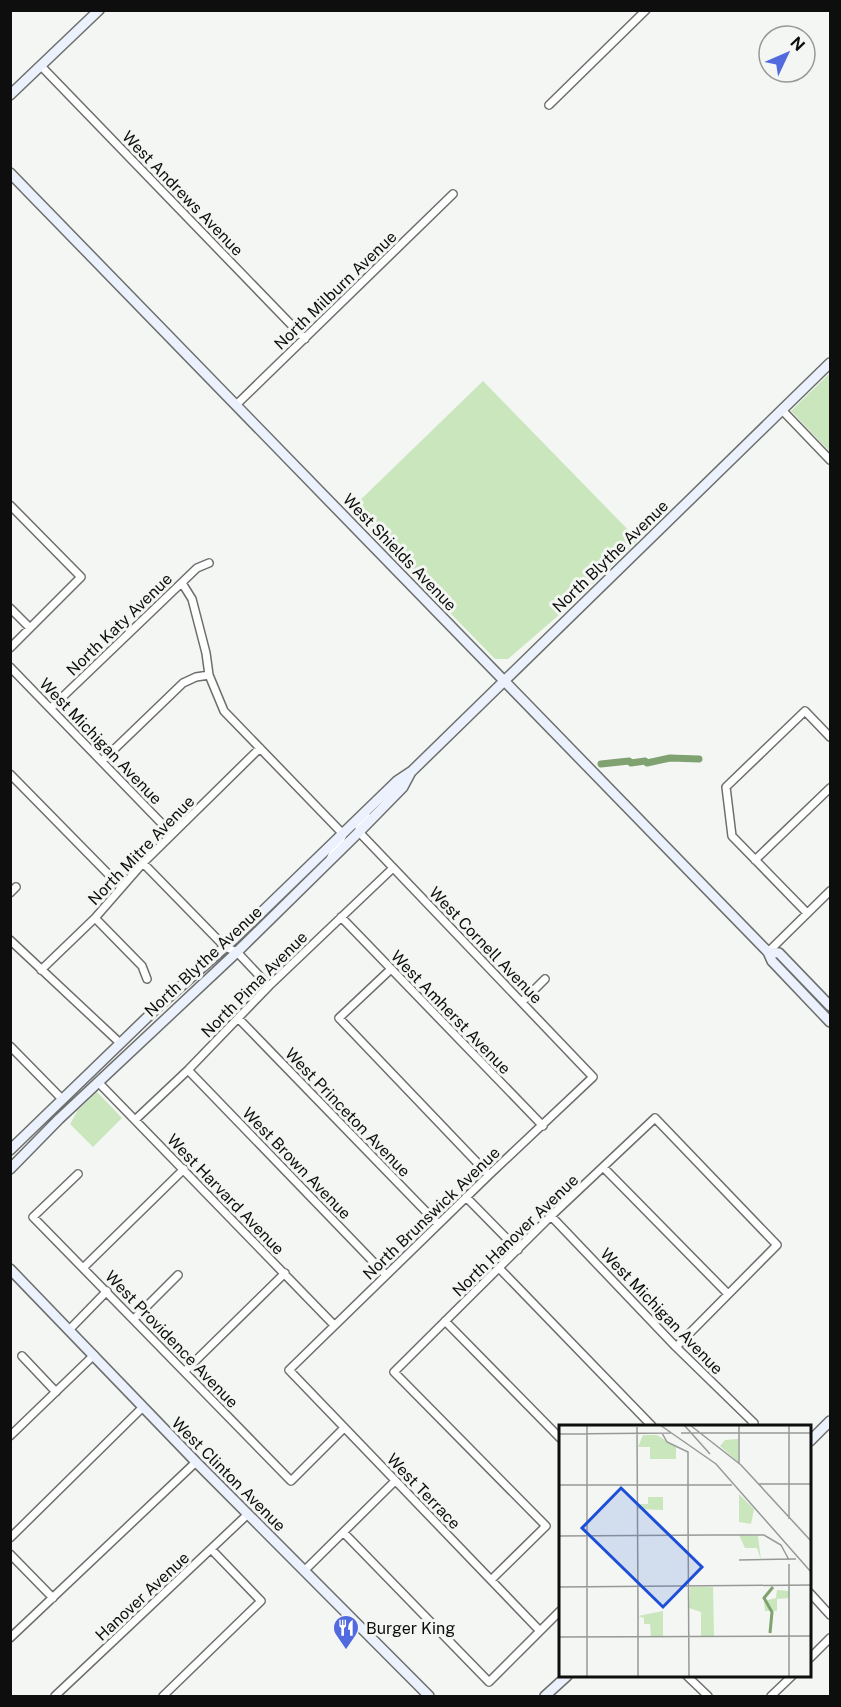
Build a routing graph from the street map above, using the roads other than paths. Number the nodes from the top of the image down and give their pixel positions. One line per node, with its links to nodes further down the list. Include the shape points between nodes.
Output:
1 (99, 10): 3 (street)
2 (646, 10): 5 (street)
3 (41, 66): 4 (street); 8 (street, West Andrews Avenue)
4 (10, 96)
5 (549, 105)
6 (10, 173): 10 (street, West Shields Avenue)
7 (453, 194): 8 (street, North Milburn Avenue)
8 (304, 339): 10 (street, North Milburn Avenue)
9 (831, 363): 11 (street, North Blythe Avenue)
10 (236, 405): 21 (street, West Shields Avenue)
11 (782, 410): 12 (street); 21 (street, North Blythe Avenue)
12 (831, 460)
13 (10, 505): 17 (street, via 81,577)
14 (209, 563): 15 (street, North Katy Avenue, via 197,568)
15 (182, 583): 20 (street, via 192,599); 22 (street, North Katy Avenue)
16 (10, 608): 17 (street)
17 (30, 628): 18 (street)
18 (10, 648)
19 (10, 667): 22 (street, West Michigan Avenue)
20 (209, 675): 24 (street, via 224,711); 25 (street, via 183,683)
21 (504, 680): 26 (street, North Blythe Avenue); 44 (street, West Shields Avenue)
22 (51, 708): 25 (street, West Michigan Avenue)
23 (831, 737): 34 (street, via 805,711 726,787 732,836)
24 (260, 748): 31 (street, North Mitre Avenue); 32 (street)
25 (102, 760): 31 (street, West Michigan Avenue)
26 (412, 771): 29 (street, North Blythe Avenue); 30 (street, North Blythe Avenue, via 403,787)
27 (10, 774): 37 (street)
28 (831, 789): 34 (street)
29 (370, 807): 30 (street); 32 (street, North Blythe Avenue)
30 (359, 832): 33 (street, North Blythe Avenue); 36 (street, West Cornell Avenue)
31 (172, 834): 35 (street, North Mitre Avenue)
32 (344, 834): 33 (street); 43 (street, North Blythe Avenue)
33 (330, 860): 43 (street, North Blythe Avenue)
34 (755, 860): 39 (street)
35 (144, 863): 37 (street, North Mitre Avenue); 43 (street)
36 (393, 868): 40 (street, North Pima Avenue); 50 (street, West Cornell Avenue)
37 (121, 887): 41 (street, North Mitre Avenue)
38 (831, 891): 39 (street)
39 (807, 913): 44 (street)
40 (340, 917): 45 (street, West Amherst Avenue); 49 (street, North Pima Avenue)
41 (95, 918): 46 (street, North Mitre Avenue); 47 (street, via 142,966)
42 (10, 940): 46 (street)
43 (231, 949): 49 (street); 54 (street, North Blythe Avenue); 58 (street, North Blythe Avenue)
44 (768, 952): 51 (street, West Shields Avenue, via 779,953); 53 (street, West Shields Avenue, via 772,961)
45 (391, 969): 61 (street, West Amherst Avenue); 67 (street, via 339,1018)
46 (41, 970): 54 (street)
47 (147, 979)
48 (544, 979): 50 (street)
49 (269, 986): 52 (street, North Pima Avenue)
50 (522, 1002): 57 (street, West Cornell Avenue)
51 (831, 1006)
52 (238, 1018): 56 (street, North Pima Avenue); 70 (street, West Princeton Avenue)
53 (831, 1022)
54 (120, 1043): 59 (street, North Blythe Avenue)
55 (10, 1046): 59 (street)
56 (188, 1070): 60 (street, North Pima Avenue); 77 (street, West Brown Avenue)
57 (593, 1077): 61 (street, North Brunswick Avenue)
58 (98, 1082): 60 (street, West Harvard Avenue); 64 (street, North Blythe Avenue)
59 (62, 1100): 62 (street, North Blythe Avenue)
60 (135, 1120): 65 (street, West Harvard Avenue)
61 (543, 1126): 67 (street, North Brunswick Avenue)
62 (10, 1150)
63 (603, 1167): 69 (street, North Hanover Avenue); 79 (street); 79 (street, North Hanover Avenue, via 655,1118 777,1245)
64 (10, 1169)
65 (184, 1169): 72 (street); 75 (street, West Harvard Avenue)
66 (78, 1174): 72 (street, West Providence Avenue, via 33,1217)
67 (489, 1175): 68 (street, North Brunswick Avenue)
68 (466, 1197): 70 (street, North Brunswick Avenue); 71 (street)
69 (551, 1216): 71 (street, North Hanover Avenue); 84 (street, West Michigan Avenue)
70 (438, 1224): 77 (street, North Brunswick Avenue)
71 (518, 1250): 73 (street, North Hanover Avenue)
72 (84, 1267): 78 (street, West Providence Avenue)
73 (499, 1268): 81 (street, North Hanover Avenue); 91 (street)
74 (10, 1269): 83 (street, West Clinton Avenue)
75 (285, 1273): 82 (street, West Harvard Avenue); 88 (street)
76 (178, 1275): 80 (street)
77 (386, 1275): 82 (street, North Brunswick Avenue)
78 (107, 1291): 80 (street, West Providence Avenue); 83 (street)
79 (728, 1294): 84 (street)
80 (134, 1318): 88 (street, West Providence Avenue)
81 (445, 1321): 96 (street); 106 (street, North Hanover Avenue, via 394,1372 546,1526)
82 (334, 1325): 87 (street, North Brunswick Avenue)
83 (69, 1330): 85 (street, West Clinton Avenue)
84 (676, 1347): 92 (street, West Michigan Avenue)
85 (94, 1355): 89 (street); 90 (street, West Clinton Avenue)
86 (22, 1356): 89 (street)
87 (288, 1370): 94 (street, West Terrace)
88 (185, 1371): 94 (street, West Providence Avenue, via 291,1481)
89 (56, 1392): 95 (street)
90 (143, 1407): 98 (street, West Clinton Avenue); 102 (street)
91 (651, 1425)
92 (752, 1425)
93 (829, 1426): 97 (street)
94 (344, 1428): 99 (street, West Terrace)
95 (10, 1436)
96 (559, 1436)
97 (811, 1440)
98 (196, 1462): 100 (street, West Clinton Avenue); 108 (street)
99 (395, 1481): 101 (street); 106 (street, West Terrace)
100 (248, 1514): 103 (street, Hanover Avenue); 105 (street, West Clinton Avenue)
101 (344, 1533): 105 (street); 111 (street, via 489,1682)
102 (10, 1538)
103 (212, 1549): 118 (street, Hanover Avenue); 119 (street, via 261,1601)
104 (10, 1554): 108 (street)
105 (304, 1571): 120 (street, West Clinton Avenue)
106 (492, 1580): 111 (street, West Terrace)
107 (811, 1594): 110 (street)
108 (53, 1598): 112 (street)
109 (559, 1612): 111 (street)
110 (831, 1615)
111 (540, 1631)
112 (10, 1638)
113 (831, 1638): 114 (street)
114 (811, 1657)
115 (566, 1677): 121 (street)
116 (688, 1677): 122 (street)
117 (789, 1677): 123 (street)
118 (55, 1696)
119 (164, 1696)
120 (429, 1696)
121 (545, 1696)
122 (708, 1696)
123 (771, 1696)

